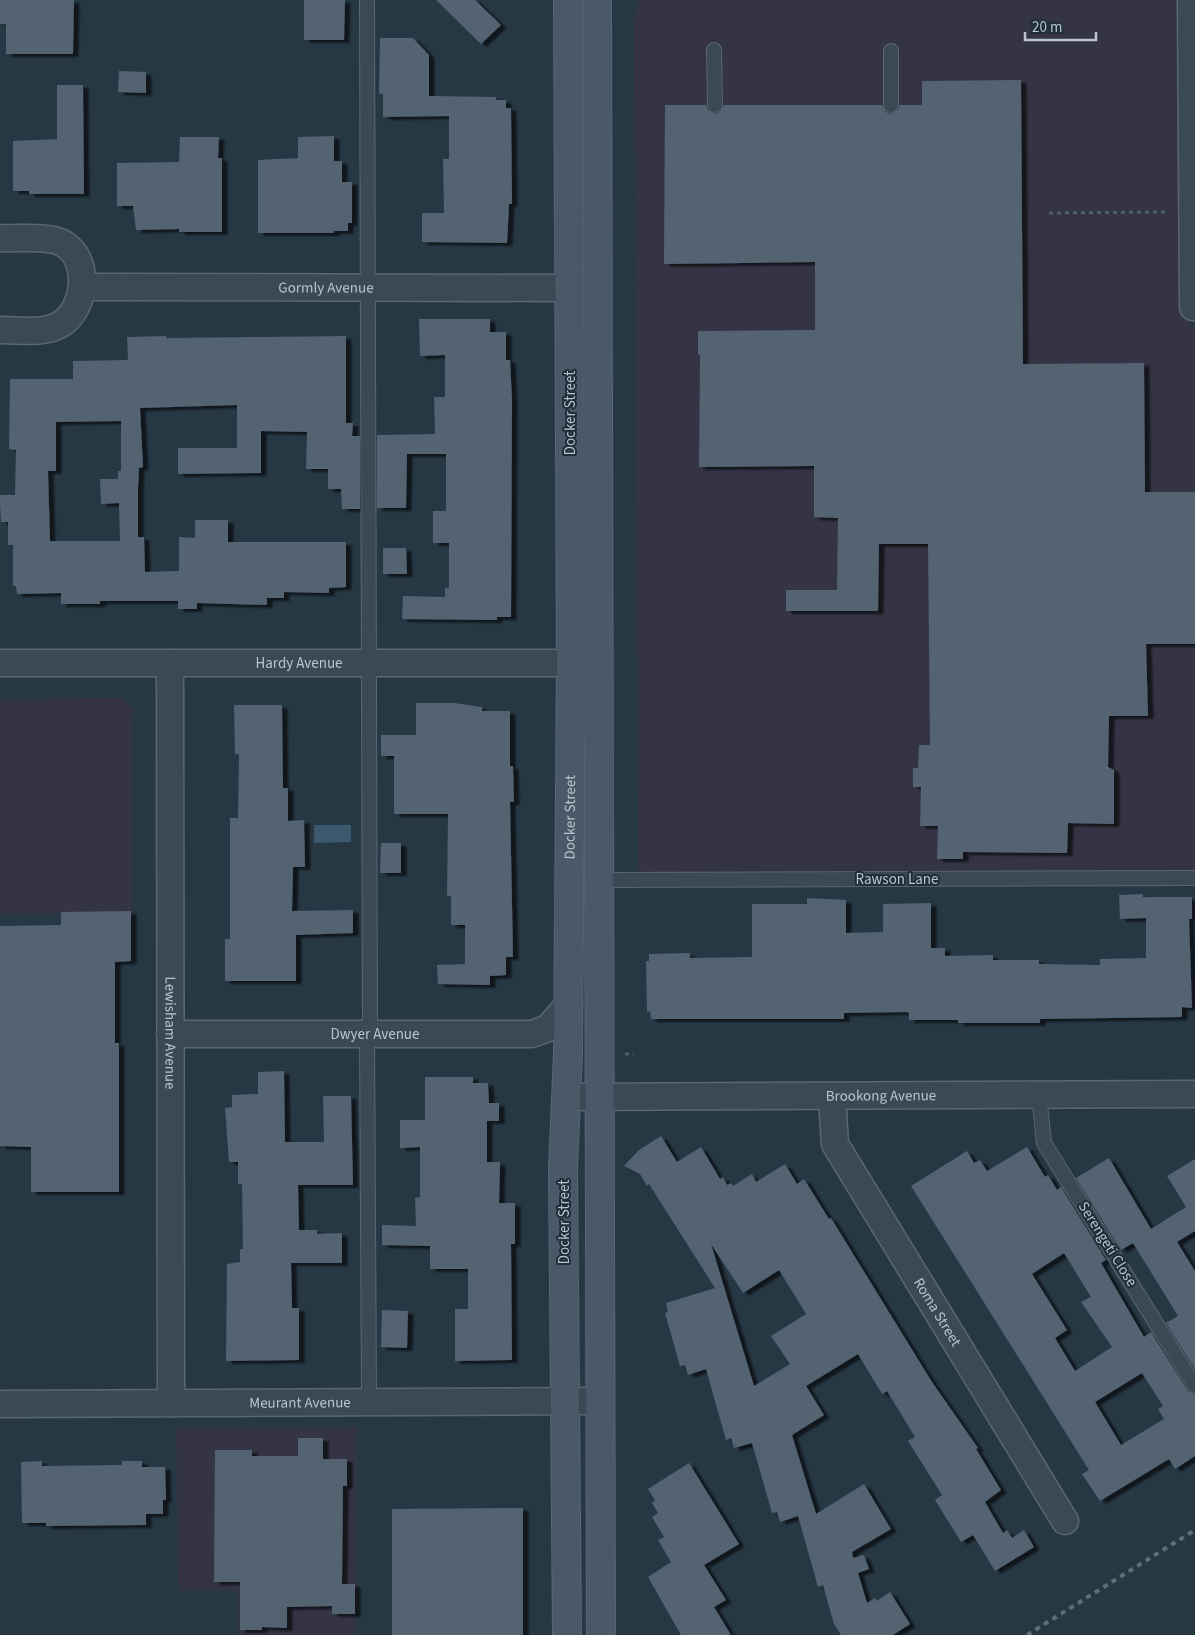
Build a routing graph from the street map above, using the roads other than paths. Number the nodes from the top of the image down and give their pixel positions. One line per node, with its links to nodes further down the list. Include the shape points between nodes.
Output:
1 (367, 0): 11 (lane)
2 (568, 0): 12 (main road, Docker Street)
3 (597, 0): 19 (main road, Docker Street)
4 (1191, 0): 13 (street)
5 (714, 50): 7 (lane)
6 (891, 51): 8 (lane)
7 (715, 105)
8 (891, 105)
9 (0, 238): 10 (street, via 55,240 78,262)
10 (82, 287): 11 (street, Gormly Avenue); 14 (street, via 82,297 75,311 63,323 48,330)
11 (368, 288): 12 (street, Gormly Avenue); 18 (lane)
12 (569, 288): 15 (main road, Docker Street)
13 (1194, 307)
14 (0, 330)
15 (571, 662): 18 (street, Hardy Avenue); 19 (street, Hardy Avenue); 22 (main road, Docker Street)
16 (0, 663): 17 (street, Hardy Avenue)
17 (170, 663): 18 (street, Hardy Avenue); 24 (street, Lewisham Avenue)
18 (369, 663): 23 (lane)
19 (598, 663): 21 (main road, Docker Street)
20 (1195, 878): 21 (lane, Rawson Lane)
21 (598, 880): 29 (main road, Docker Street)
22 (569, 1004): 23 (street, Dwyer Avenue, via 548,1028 532,1034); 27 (main road, Docker Street)
23 (368, 1033): 24 (street, Dwyer Avenue); 31 (lane)
24 (170, 1034): 33 (street, Lewisham Avenue)
25 (1195, 1094): 26 (street, Brookong Avenue)
26 (1039, 1095): 28 (street, Brookong Avenue); 30 (lane, Serengeti Close, via 1044,1143)
27 (566, 1097): 29 (street, Brookong Avenue); 34 (main road, Docker Street, via 563,1169)
28 (832, 1097): 29 (street, Brookong Avenue); 36 (street, Roma Street, via 835,1144)
29 (599, 1098): 32 (main road, Docker Street)
30 (1195, 1386)
31 (370, 1400): 33 (street, Meurant Avenue); 34 (street, Meurant Avenue)
32 (600, 1401): 34 (street, Meurant Avenue); 38 (main road, Docker Street)
33 (171, 1402): 35 (street, Meurant Avenue)
34 (565, 1402): 37 (main road, Docker Street)
35 (0, 1404)
36 (1065, 1521)
37 (567, 1635)
38 (601, 1635)

